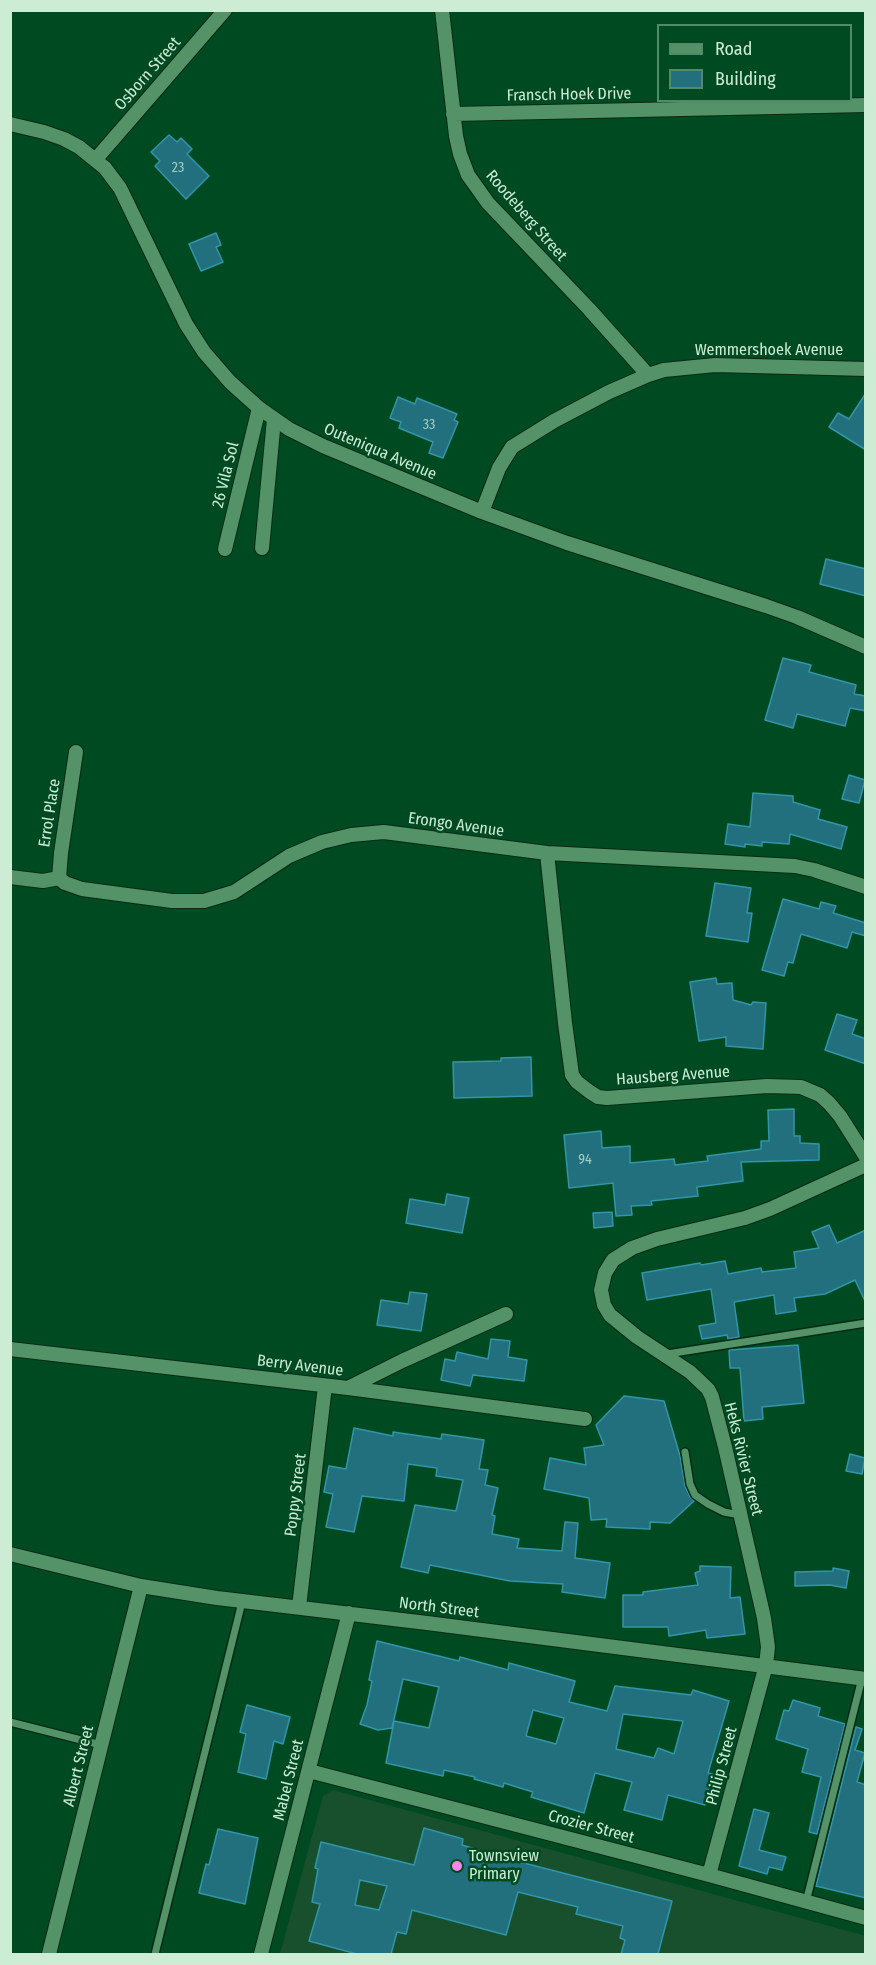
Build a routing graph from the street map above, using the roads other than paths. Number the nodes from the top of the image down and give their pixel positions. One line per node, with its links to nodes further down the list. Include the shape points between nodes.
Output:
1 (225, 10): 6 (street, Osborn Street)
2 (442, 10): 4 (street, Roodeberg Street)
3 (866, 105): 4 (street, Fransch Hoek Drive)
4 (453, 114): 8 (street, Roodeberg Street, via 460,154 476,188)
5 (10, 124): 6 (street, Outeniqua Avenue, via 64,139)
6 (96, 159): 9 (street, Outeniqua Avenue, via 120,189 198,342 230,382)
7 (866, 369): 8 (street, Wemmershoek Avenue, via 715,365)
8 (648, 375): 11 (street, Wemmershoek Avenue, via 600,396 512,447 499,468)
9 (259, 408): 10 (street, Outeniqua Avenue); 13 (street, 26 Vila Sol)
10 (274, 419): 11 (street, Outeniqua Avenue, via 306,438); 12 (street)
11 (482, 512): 14 (street, Outeniqua Avenue, via 766,606)
12 (262, 548)
13 (225, 549)
14 (866, 647)
15 (76, 752): 18 (street, Errol Place)
16 (547, 854): 18 (street, Erongo Avenue, via 419,835 368,832 303,849 234,892 212,900 172,901 82,889); 19 (street, Erongo Avenue, via 795,866); 20 (street, Hausberg Avenue, via 572,1075 578,1082 598,1097 607,1098 767,1086 801,1088 829,1103)
17 (10, 877): 18 (street, via 43,881)
18 (59, 878)
19 (866, 887)
20 (866, 1157)
21 (866, 1165): 25 (street, Heks Rivier Street, via 770,1209 645,1243 613,1260 601,1290 604,1305 615,1321)
22 (506, 1314): 27 (street)
23 (866, 1323): 25 (lane)
24 (10, 1349): 26 (street, Berry Avenue)
25 (665, 1355): 30 (street, Heks Rivier Street, via 690,1371 712,1397)
26 (325, 1386): 27 (street, Berry Avenue); 34 (street, Poppy Street)
27 (348, 1388): 28 (street, Berry Avenue)
28 (585, 1419)
29 (685, 1452): 30 (lane, via 690,1484 696,1495 724,1512)
30 (740, 1515): 36 (street, Heks Rivier Street, via 768,1640)
31 (10, 1554): 32 (street, North Street)
32 (141, 1586): 33 (street, North Street); 39 (street, Albert Street)
33 (242, 1602): 34 (street, North Street); 45 (lane)
34 (299, 1607): 35 (street, North Street)
35 (349, 1613): 36 (street, North Street); 40 (street, Mabel Street)
36 (766, 1665): 37 (street, North Street); 41 (street, Philip Street)
37 (864, 1678): 42 (lane)
38 (10, 1722): 39 (lane)
39 (101, 1745): 44 (street, Albert Street)
40 (309, 1771): 41 (street, Crozier Street); 46 (street, Mabel Street)
41 (709, 1875): 42 (street, Crozier Street)
42 (807, 1902): 43 (street, Crozier Street)
43 (866, 1918)
44 (49, 1954)
45 (155, 1954)
46 (261, 1954)

